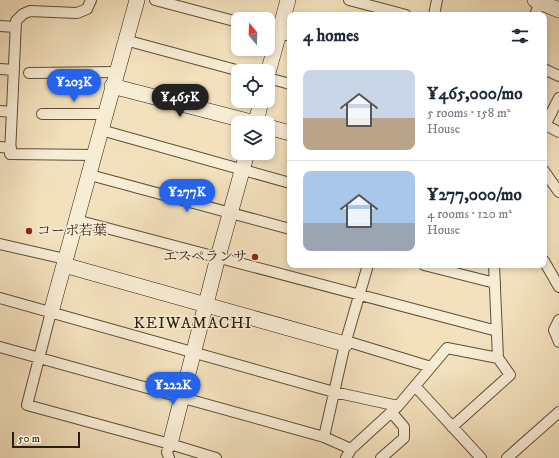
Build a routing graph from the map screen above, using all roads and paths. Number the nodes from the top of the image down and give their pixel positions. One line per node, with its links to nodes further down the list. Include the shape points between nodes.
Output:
1 (91, 0): 13 (street, via 87,9 77,13 30,11 16,21)
2 (137, 0): 15 (street)
3 (155, 0): 11 (street)
4 (288, 0): 14 (street)
5 (349, 0): 9 (street)
6 (437, 0): 10 (street)
7 (536, 6): 8 (street)
8 (559, 10)
9 (395, 12)
10 (435, 12)
11 (231, 20)
12 (0, 26): 13 (street)
13 (15, 27): 19 (street)
14 (279, 34): 16 (street)
15 (125, 40): 18 (street); 23 (street)
16 (271, 64)
17 (0, 69): 19 (street)
18 (231, 69)
19 (14, 70): 29 (street)
20 (547, 70): 22 (street)
21 (29, 73): 23 (street)
22 (559, 76)
23 (114, 79): 31 (street); 32 (street)
24 (275, 80): 25 (street)
25 (287, 83)
26 (559, 98): 27 (street)
27 (549, 107)
28 (0, 112): 29 (street)
29 (12, 112): 39 (street)
30 (42, 114): 31 (street)
31 (106, 114): 35 (street)
32 (233, 116)
33 (547, 127): 37 (street)
34 (275, 129): 36 (street)
35 (101, 130): 40 (street); 42 (street)
36 (287, 132)
37 (559, 132)
38 (0, 148): 39 (street)
39 (11, 148): 40 (street, via 10,154)
40 (95, 155): 43 (street)
41 (245, 160): 42 (street)
42 (243, 170): 45 (street); 47 (street)
43 (90, 175): 47 (street); 48 (street)
44 (547, 175): 46 (street)
45 (287, 182)
46 (559, 192)
47 (231, 213): 49 (street); 51 (street)
48 (76, 220): 51 (street); 52 (street)
49 (287, 228)
50 (0, 244): 52 (street)
51 (218, 258): 59 (street); 61 (street)
52 (65, 262): 61 (street); 62 (street)
53 (547, 266): 58 (street)
54 (367, 268): 59 (street)
55 (436, 268): 57 (street)
56 (494, 268): 57 (street)
57 (496, 283): 64 (street)
58 (559, 287)
59 (360, 294): 64 (street); 65 (street)
60 (0, 298): 62 (street)
61 (206, 305): 65 (street); 68 (street)
62 (51, 312): 68 (street); 69 (street)
63 (559, 320): 66 (street, via 554,330)
64 (497, 331): 70 (street)
65 (346, 342): 71 (street); 73 (street)
66 (559, 342)
67 (0, 347): 69 (street)
68 (194, 352): 73 (street); 74 (street)
69 (40, 357): 74 (street); 80 (street, via 27,405)
70 (498, 358): 71 (street, via 447,348); 77 (street, via 510,375)
71 (431, 367): 72 (street)
72 (415, 386): 75 (street); 77 (street)
73 (334, 392): 75 (street); 78 (street)
74 (182, 397): 78 (street); 80 (street)
75 (395, 409): 79 (street); 83 (street, via 404,427 404,438)
76 (559, 412): 85 (street)
77 (452, 427): 84 (street)
78 (324, 437): 79 (street)
79 (351, 449): 82 (street)
80 (169, 451): 81 (street)
81 (216, 458)
82 (346, 458)
83 (381, 458)
84 (481, 458)
85 (507, 458)

